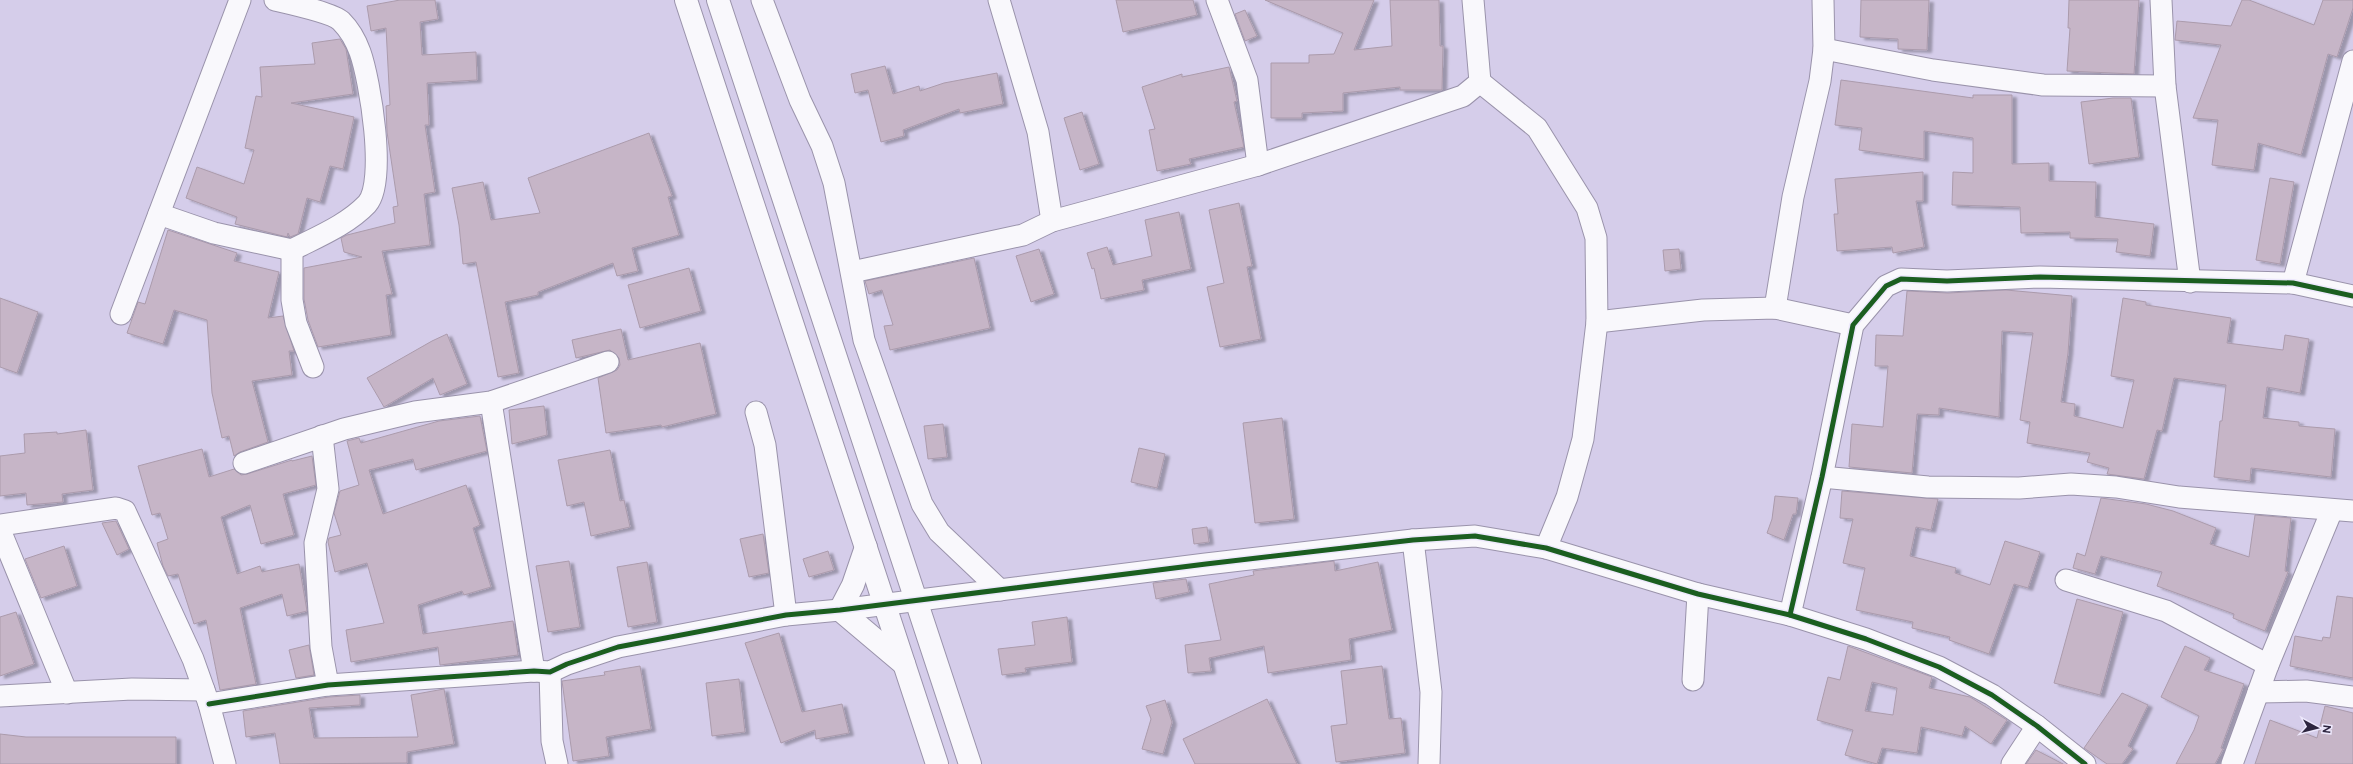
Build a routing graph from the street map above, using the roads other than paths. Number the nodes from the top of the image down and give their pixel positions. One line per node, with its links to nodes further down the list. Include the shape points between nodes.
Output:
1 (240, 0): 16 (street)
2 (275, 0): 18 (street, via 340,19 348,29 360,53 369,90 378,161 376,182 367,203 342,224)
3 (686, 0): 39 (highway)
4 (718, 0): 44 (highway)
5 (762, 0): 19 (street, via 800,100 822,146 841,214)
6 (999, 0): 17 (street, via 1038,132)
7 (1217, 0): 15 (street, via 1247,80)
8 (1473, 0): 13 (street)
9 (1823, 0): 11 (street)
10 (2161, 0): 14 (street)
11 (1824, 49): 14 (street, via 1933,70 2043,85); 23 (street, via 1820,81 1794,197)
12 (2353, 61): 21 (street)
13 (1480, 82): 15 (street, via 1463,96); 25 (street, via 1537,128 1587,208 1596,238)
14 (2165, 86): 20 (street)
15 (1258, 165): 17 (street)
16 (159, 214): 18 (street, via 214,233); 24 (street)
17 (1052, 221): 19 (street, via 1023,235)
18 (292, 250): 28 (street, via 292,300 296,323)
19 (852, 272): 42 (street, via 864,340 922,504 939,532)
20 (2190, 282): 21 (street); 26 (street, via 2040,277 1901,280 1886,286)
21 (2293, 283): 22 (street)
22 (2353, 296)
23 (1775, 308): 25 (street, via 1703,310); 26 (street)
24 (121, 314)
25 (1597, 322): 40 (street, via 1582,439 1567,497)
26 (1853, 325): 33 (street)
27 (608, 362): 29 (street)
28 (313, 367)
29 (491, 402): 31 (street, via 415,412); 51 (street)
30 (756, 412): 47 (street, via 765,445)
31 (322, 436): 32 (street); 53 (street, via 328,489 315,543 321,647)
32 (244, 463)
33 (1822, 477): 34 (street, via 1928,487 2019,488 2071,484 2116,487 2179,497); 48 (street)
34 (2332, 510): 35 (street); 50 (street)
35 (2353, 511)
36 (0, 525): 57 (street, via 116,508 125,511 193,659)
37 (0, 530): 55 (street)
38 (1413, 540): 40 (street, via 1475,536); 42 (street); 64 (street, via 1431,692)
39 (866, 547): 45 (highway); 46 (highway, via 853,585)
40 (1546, 548): 43 (street)
41 (2066, 580): 50 (street, via 2166,611)
42 (1000, 590): 44 (street)
43 (1698, 594): 48 (street); 52 (street)
44 (916, 600): 45 (street); 63 (highway)
45 (884, 604): 46 (street); 49 (highway)
46 (840, 610): 47 (street); 49 (highway)
47 (786, 615): 51 (street, via 618,646)
48 (1790, 615): 59 (street, via 1866,639 1939,667 1992,695)
49 (904, 664): 62 (highway)
50 (2268, 665): 54 (street)
51 (542, 672): 53 (street); 61 (street)
52 (1693, 680)
53 (328, 684): 57 (street)
54 (2258, 692): 58 (street, via 2306,691); 67 (street)
55 (67, 693): 56 (street); 57 (street, via 132,689)
56 (0, 696)
57 (207, 697): 60 (street)
58 (2353, 697)
59 (2037, 726): 65 (street); 66 (street)
60 (224, 764)
61 (557, 764)
62 (937, 764)
63 (970, 764)
64 (1429, 764)
65 (2012, 764)
66 (2085, 764)
67 (2232, 764)

